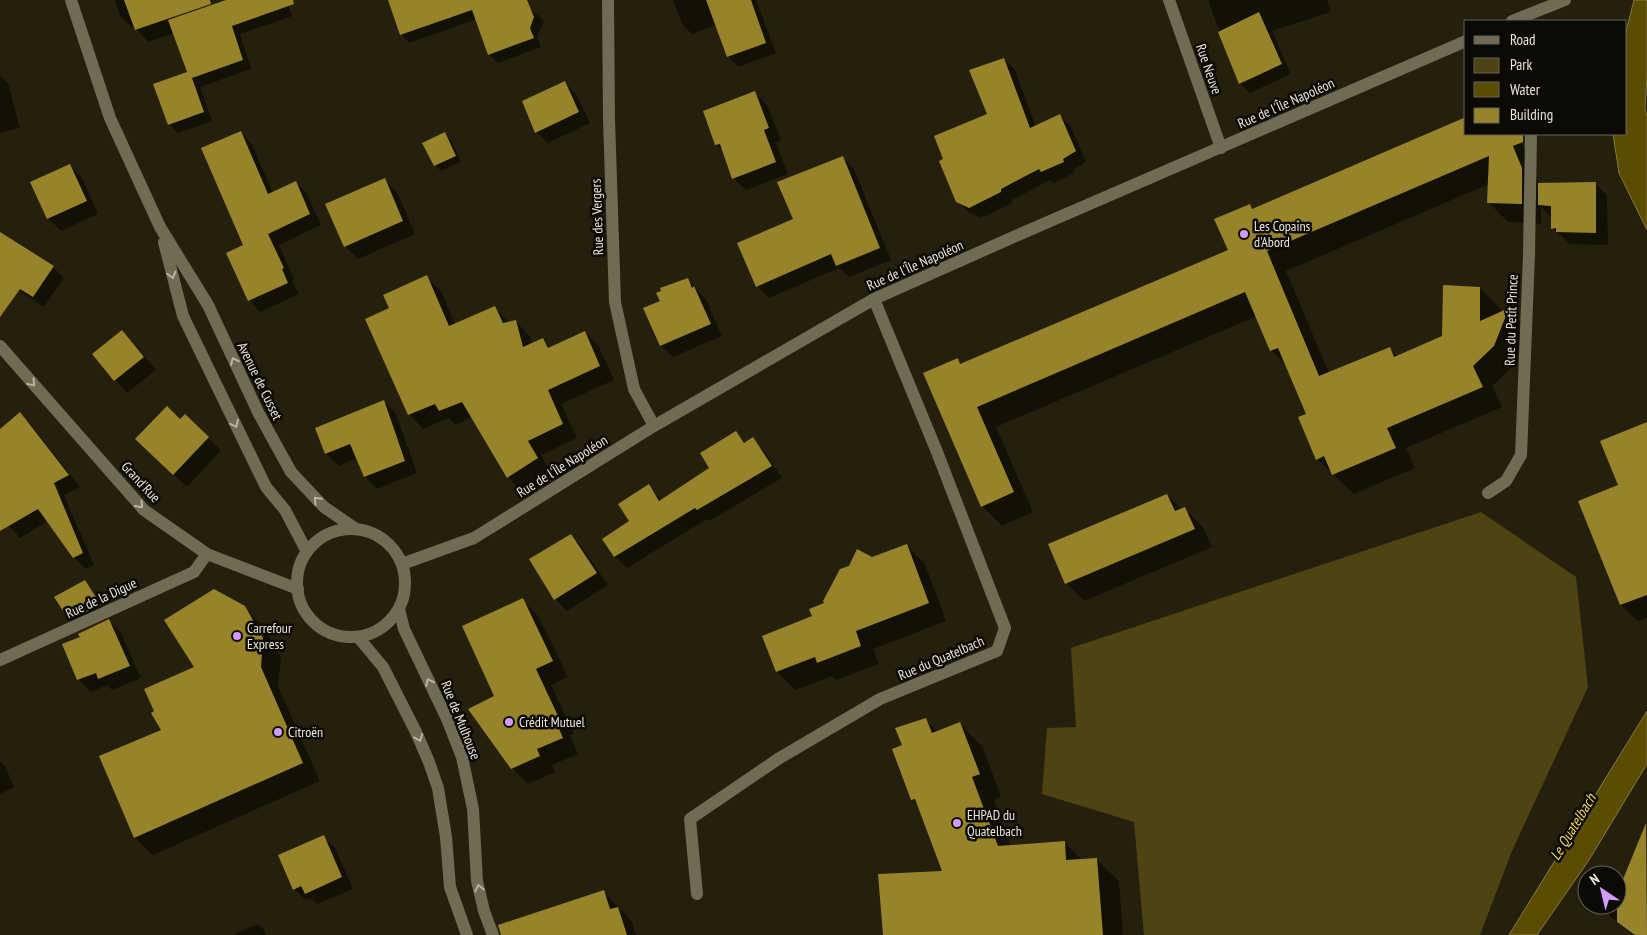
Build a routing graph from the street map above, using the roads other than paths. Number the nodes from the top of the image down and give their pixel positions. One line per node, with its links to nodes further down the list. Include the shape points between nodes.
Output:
1 (72, 0): 9 (street, Avenue de Cusset, via 110,118)
2 (608, 0): 12 (street, Rue des Vergers, via 615,302 634,390)
3 (1169, 0): 8 (street, Rue Neuve)
4 (1565, 0): 5 (street)
5 (1520, 20)
6 (1464, 42): 8 (street, Rue de l'Île Napoléon)
7 (1531, 135): 13 (street, Rue du Petit Prince, via 1521,455 1506,481)
8 (1221, 148): 10 (street, Rue de l'Île Napoléon)
9 (160, 227): 14 (street, Avenue de Cusset, one-way to 9, via 324,507 291,472 258,414 208,305); 15 (street, Avenue de Cusset, one-way to 15, via 183,316 266,487 286,510)
10 (874, 299): 12 (street, Rue de l'Île Napoléon); 22 (street, Rue du Quatelbach, via 1005,628 997,650 880,699 778,759 690,819)
11 (0, 346): 16 (street, Grand'Rue, one-way to 16, via 144,510)
12 (654, 426): 17 (street, Rue de l'Île Napoléon, via 474,538)
13 (1488, 493)
14 (356, 529): 15 (street, via 328,534); 17 (street, via 371,532 384,540 396,551)
15 (307, 552): 18 (street, via 301,563)
16 (207, 554): 18 (street, Grand'Rue); 21 (street, Rue de la Digue, via 194,572)
17 (402, 564): 19 (street, via 406,580)
18 (298, 589): 20 (street, via 311,620 324,630)
19 (399, 609): 20 (street, via 388,623); 24 (street, Rue de Mulhouse, one-way to 19, via 477,881 473,809 462,757 404,629)
20 (358, 637): 23 (street, one-way to 23, via 383,667 432,771 446,837 450,887)
21 (0, 660)
22 (697, 894)
23 (467, 935)
24 (493, 935)

